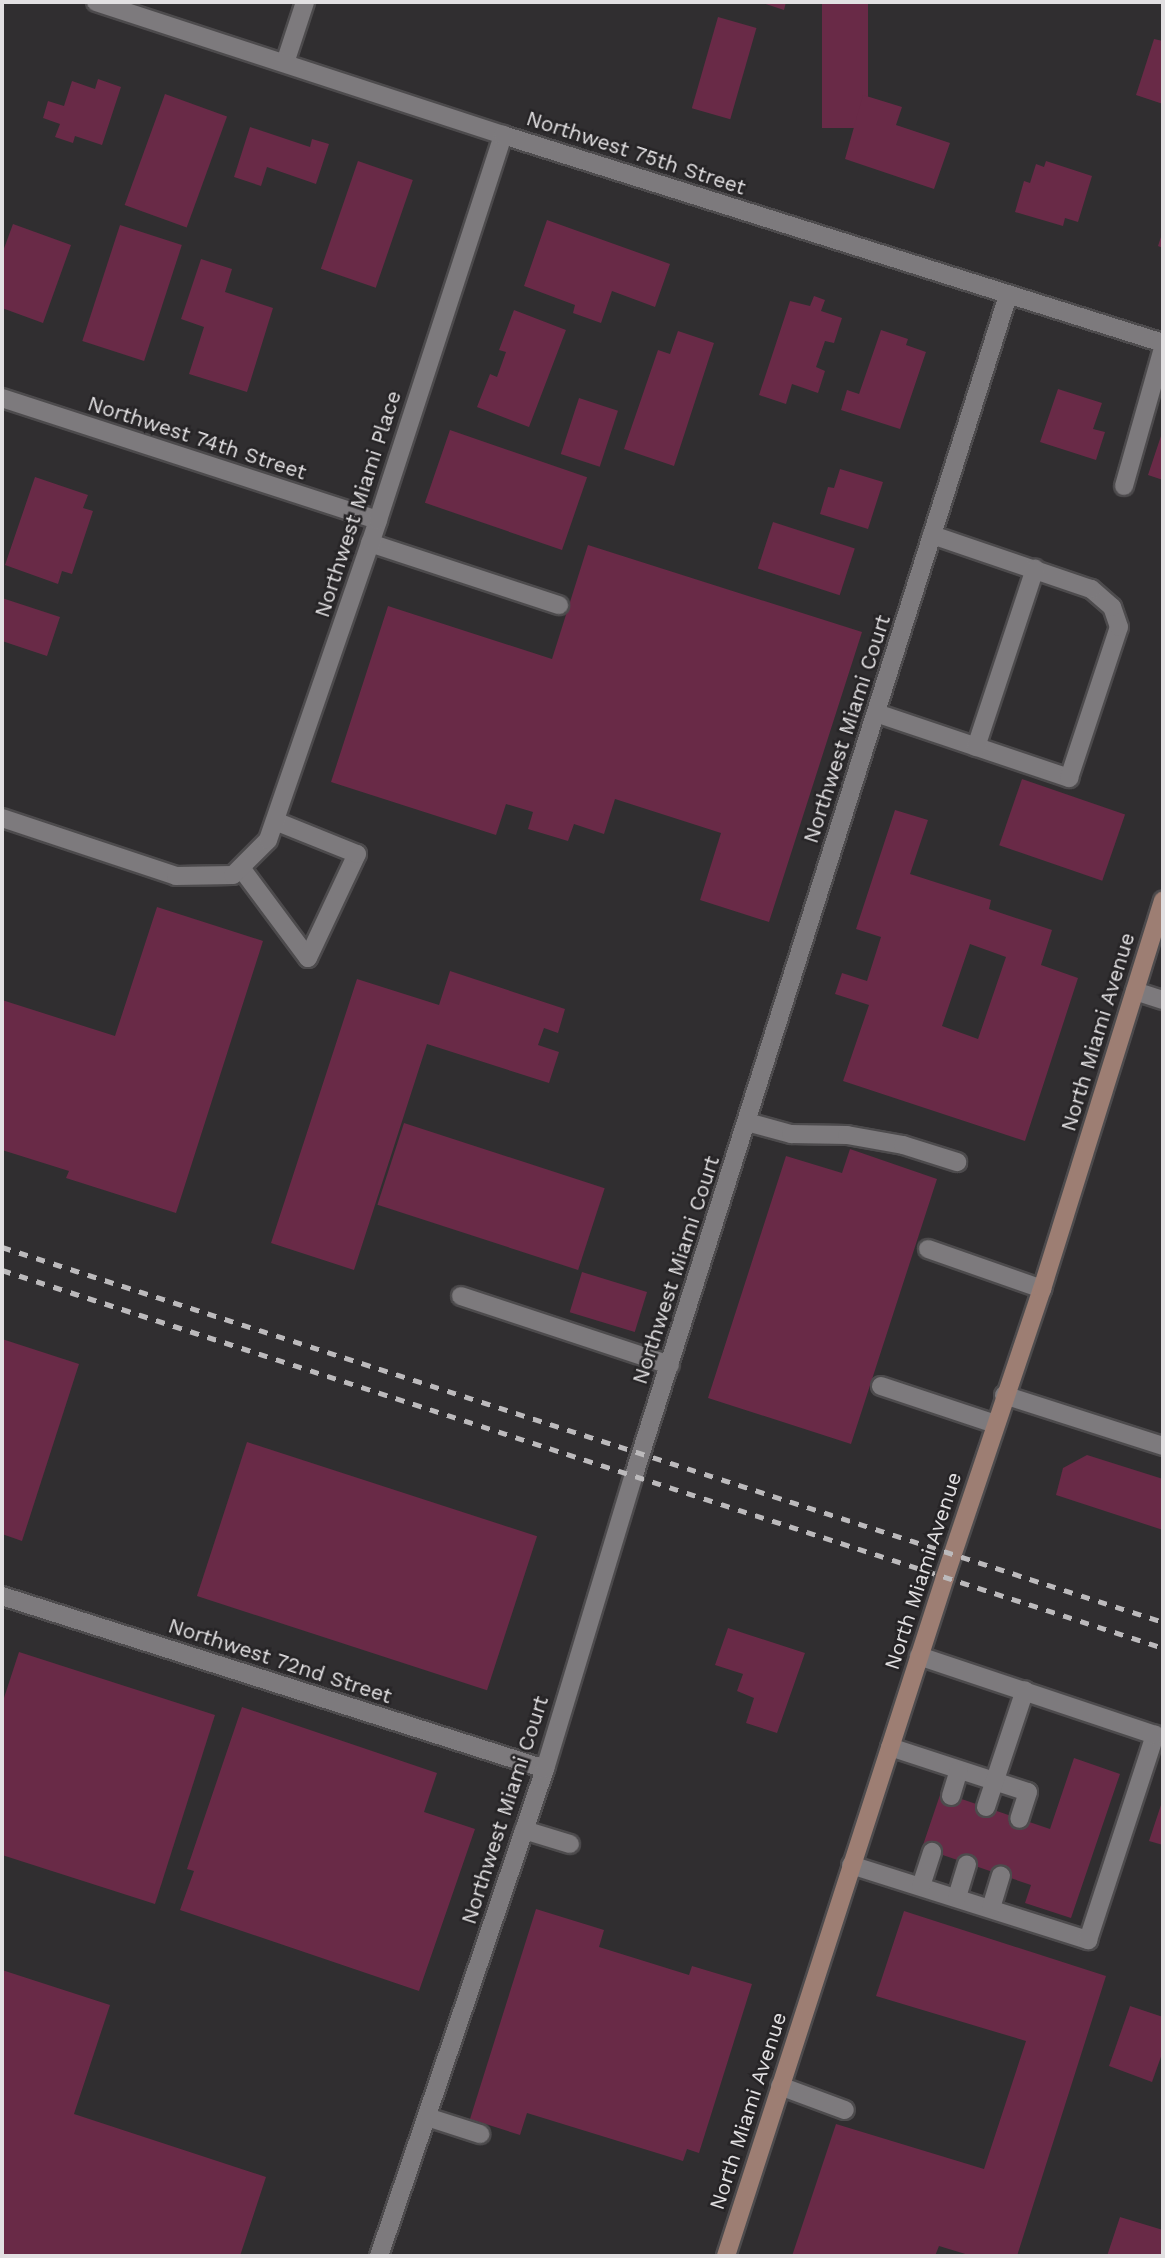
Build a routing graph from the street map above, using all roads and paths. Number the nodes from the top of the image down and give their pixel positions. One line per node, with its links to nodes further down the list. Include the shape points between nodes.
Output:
1 (96, 2): 3 (street, Northwest 75th Street)
2 (305, 2): 3 (street)
3 (285, 63): 4 (street, Northwest 75th Street)
4 (503, 135): 5 (street, Northwest 75th Street); 9 (street, Northwest Miami Place)
5 (1008, 295): 6 (street, Northwest 75th Street); 10 (street, Northwest Miami Court)
6 (1163, 345): 8 (street)
7 (2, 398): 9 (street, Northwest 74th Street)
8 (1124, 486)
9 (378, 520): 11 (street, Northwest Miami Place)
10 (932, 535): 12 (street); 14 (street, Northwest Miami Court)
11 (370, 543): 13 (street); 17 (street, Northwest Miami Place)
12 (1035, 569): 15 (street); 15 (street, via 1091,589 1112,607 1119,627 1069,778)
13 (559, 606)
14 (876, 713): 15 (street); 22 (street, Northwest Miami Court)
15 (976, 747)
16 (2, 818): 18 (street, via 176,876)
17 (275, 821): 18 (street, Northwest Miami Place, via 268,840); 18 (street, via 357,854 308,958)
18 (237, 872)
19 (1163, 900): 20 (main road, North Miami Avenue)
20 (1135, 991): 21 (street); 25 (main road, North Miami Avenue)
21 (1163, 1000)
22 (747, 1122): 23 (street, via 791,1134 847,1135 903,1145); 27 (street, Northwest Miami Court)
23 (957, 1162)
24 (928, 1249): 25 (street)
25 (1042, 1289): 29 (main road, North Miami Avenue)
26 (461, 1296): 27 (street)
27 (670, 1365): 37 (street, Northwest Miami Court)
28 (881, 1386): 30 (street)
29 (1004, 1395): 30 (main road, North Miami Avenue); 31 (street)
30 (995, 1424): 33 (main road, North Miami Avenue)
31 (1163, 1446)
32 (2, 1596): 37 (street, Northwest 72nd Street)
33 (919, 1656): 34 (street); 36 (main road, North Miami Avenue)
34 (1024, 1690): 35 (street); 39 (street)
35 (1159, 1733): 51 (street, via 1088,1940)
36 (890, 1747): 38 (street); 47 (main road, North Miami Avenue)
37 (545, 1769): 43 (street, Northwest Miami Court)
38 (959, 1770): 39 (street); 40 (street)
39 (994, 1781): 41 (street); 42 (street, via 1028,1793)
40 (951, 1796)
41 (986, 1807)
42 (1019, 1819)
43 (524, 1830): 44 (street); 54 (street, Northwest Miami Court)
44 (570, 1844)
45 (932, 1852): 49 (street)
46 (967, 1864): 50 (street)
47 (851, 1866): 49 (street); 52 (main road, North Miami Avenue)
48 (1001, 1875): 51 (street)
49 (921, 1886): 50 (street)
50 (957, 1897): 51 (street)
51 (991, 1908)
52 (780, 2086): 53 (street); 57 (main road, North Miami Avenue)
53 (845, 2110)
54 (427, 2117): 55 (street); 56 (street, Northwest Miami Court)
55 (480, 2134)
56 (379, 2256)
57 (726, 2256)

